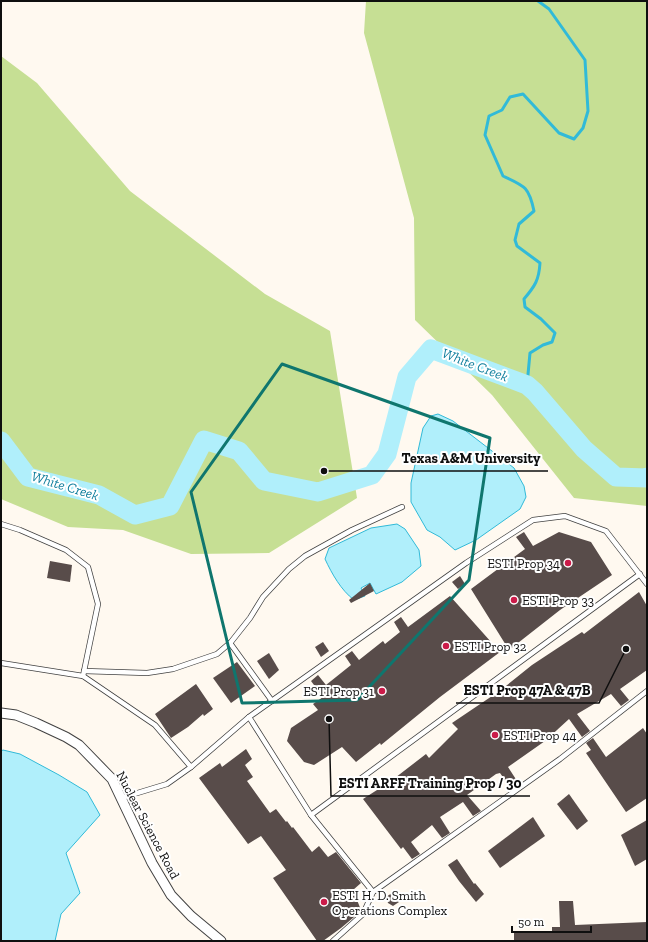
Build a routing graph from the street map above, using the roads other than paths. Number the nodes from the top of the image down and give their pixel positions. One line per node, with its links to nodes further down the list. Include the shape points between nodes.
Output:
1 (402, 507): 5 (lane, via 352,530 305,556 289,569 264,597)
2 (1, 524): 7 (lane, via 66,550 88,567 98,604)
3 (640, 574): 4 (lane); 9 (lane, via 606,531 565,516 533,520 461,566); 14 (lane)
4 (647, 584)
5 (230, 643): 7 (lane, via 217,654 173,669 147,673); 9 (lane)
6 (1, 663): 7 (lane)
7 (83, 673): 12 (lane, via 155,725)
8 (647, 691): 15 (lane, via 560,759)
9 (272, 701): 11 (lane)
10 (1, 713): 13 (street, Nuclear Science Road, via 16,715 36,723 79,745 112,779)
11 (249, 717): 12 (lane); 14 (lane)
12 (191, 767): 13 (lane, via 166,784)
13 (121, 798): 16 (street, Nuclear Science Road, via 152,863 172,895 191,916)
14 (311, 815): 15 (lane)
15 (373, 892): 17 (lane, via 363,914)
16 (221, 941)
17 (333, 941)

